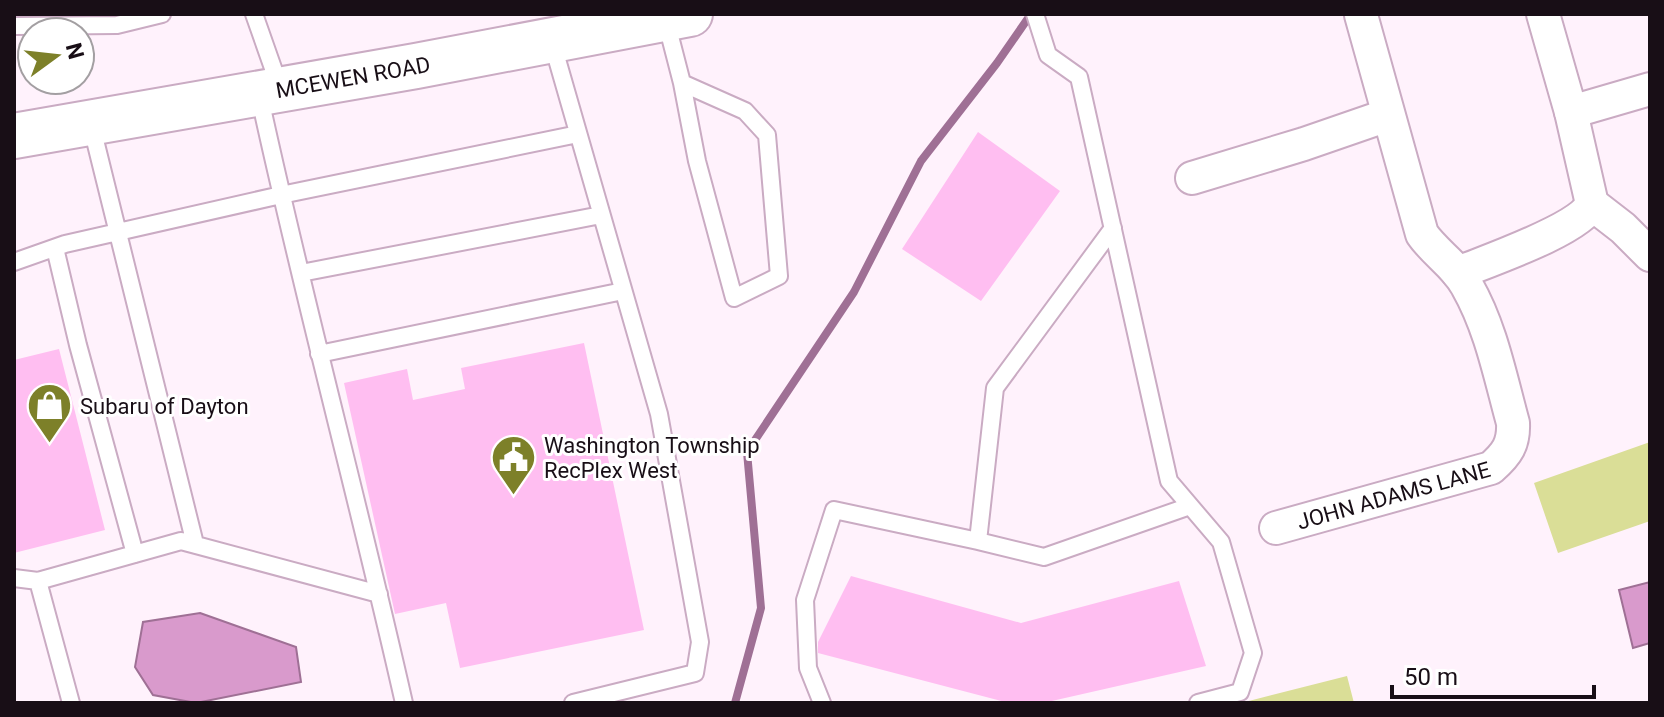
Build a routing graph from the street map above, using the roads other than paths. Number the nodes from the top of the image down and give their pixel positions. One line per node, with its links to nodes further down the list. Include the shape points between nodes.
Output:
1 (22, 14): 8 (lane)
2 (162, 14): 9 (lane, via 117,25)
3 (254, 14): 13 (lane)
4 (1035, 14): 23 (lane, via 1048,55 1079,77)
5 (1543, 14): 14 (street)
6 (1361, 15): 15 (street)
7 (678, 17): 10 (street, MCEWEN ROAD); 11 (lane)
8 (14, 19)
9 (14, 26)
10 (552, 41): 13 (street, MCEWEN ROAD); 17 (lane)
11 (682, 83): 11 (lane, via 697,161 734,298 779,276 767,135 745,111)
12 (1650, 89): 14 (street)
13 (269, 90): 16 (street, MCEWEN ROAD); 20 (lane)
14 (1571, 112): 21 (street)
15 (1388, 115): 19 (street); 29 (street, via 1422,234)
16 (90, 122): 18 (street, MCEWEN ROAD); 24 (lane)
17 (578, 134): 20 (lane); 22 (lane)
18 (14, 136)
19 (1192, 178)
20 (281, 195): 24 (lane); 28 (lane)
21 (1592, 204): 26 (street); 29 (street, via 1587,214 1535,242)
22 (601, 215): 28 (lane); 30 (lane)
23 (1113, 228): 32 (lane, via 1169,481); 34 (lane, via 995,388)
24 (116, 232): 25 (lane); 35 (lane)
25 (55, 248): 27 (lane); 36 (lane)
26 (1650, 255)
27 (14, 262)
28 (301, 273): 31 (lane)
29 (1458, 273): 33 (street, JOHN ADAMS LANE, via 1487,325 1513,423 1506,455 1491,468)
30 (623, 291): 31 (lane); 42 (lane, via 659,414 700,642 695,673)
31 (319, 354): 39 (lane)
32 (1190, 506): 34 (lane, via 1044,557); 44 (lane, via 1221,542 1253,653 1240,692)
33 (1276, 528)
34 (978, 541): 43 (lane, via 834,510 805,600 808,668)
35 (195, 544): 36 (lane, via 181,541); 39 (lane)
36 (135, 554): 38 (lane)
37 (14, 578): 38 (lane)
38 (38, 581): 40 (lane)
39 (379, 594): 41 (lane)
40 (71, 703)
41 (404, 703)
42 (573, 703)
43 (822, 703)
44 (1198, 703)

